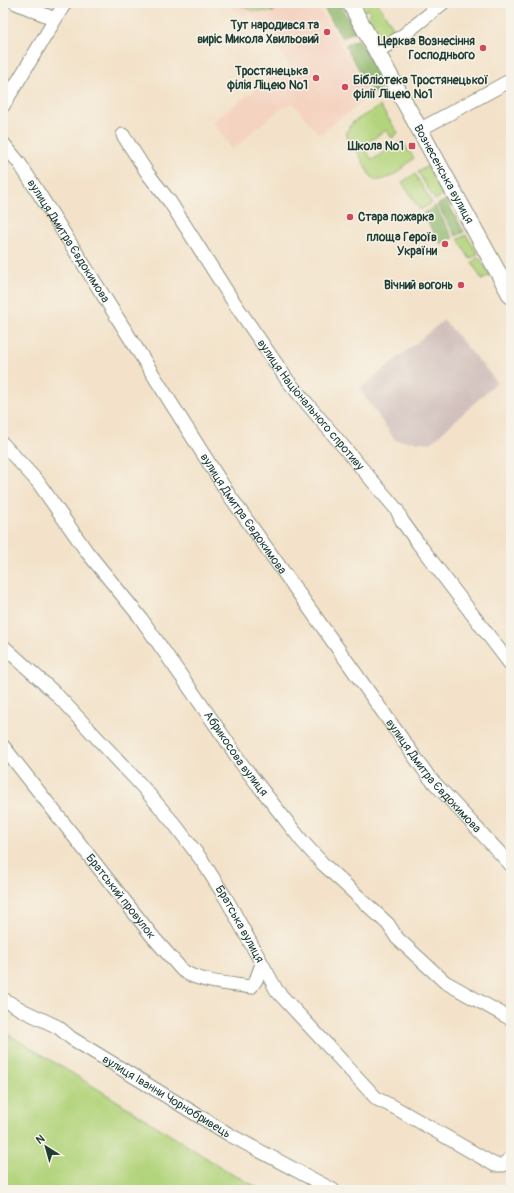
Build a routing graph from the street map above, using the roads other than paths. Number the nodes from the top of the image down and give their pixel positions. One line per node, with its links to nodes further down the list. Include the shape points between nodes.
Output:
1 (16, 3): 5 (street)
2 (65, 3): 5 (street)
3 (350, 3): 6 (main road, Вознесенська вулиця)
4 (443, 3): 6 (street, via 401,37)
5 (55, 20): 8 (street)
6 (376, 52): 9 (main road, Вознесенська вулиця)
7 (511, 80): 9 (street)
8 (3, 106)
9 (419, 130): 12 (main road, Вознесенська вулиця)
10 (123, 135): 15 (street, вулиця Національного спротиву, via 288,380 397,510 418,543)
11 (3, 143): 17 (street, вулиця Дмитра Євдокимова, via 20,164 229,495 429,777)
12 (511, 296)
13 (3, 444): 22 (street, Абрикосова вулиця, via 38,482 87,552 140,617 241,763 302,841 388,924 397,938 445,982)
14 (3, 646): 18 (street, Братська вулиця, via 61,700 176,826 227,900)
15 (511, 665)
16 (3, 746): 20 (street, Братський провулок, via 148,932 186,974)
17 (511, 865)
18 (262, 964): 19 (street, Братська вулиця); 20 (street)
19 (274, 985): 20 (street, Братський провулок); 23 (street, Братська вулиця, via 277,992 377,1099 495,1165)
20 (251, 987)
21 (3, 999): 24 (street, вулиця Іванни Чорнобривець, via 58,1027 71,1038 218,1128)
22 (511, 1020)
23 (507, 1161)
24 (334, 1190)

